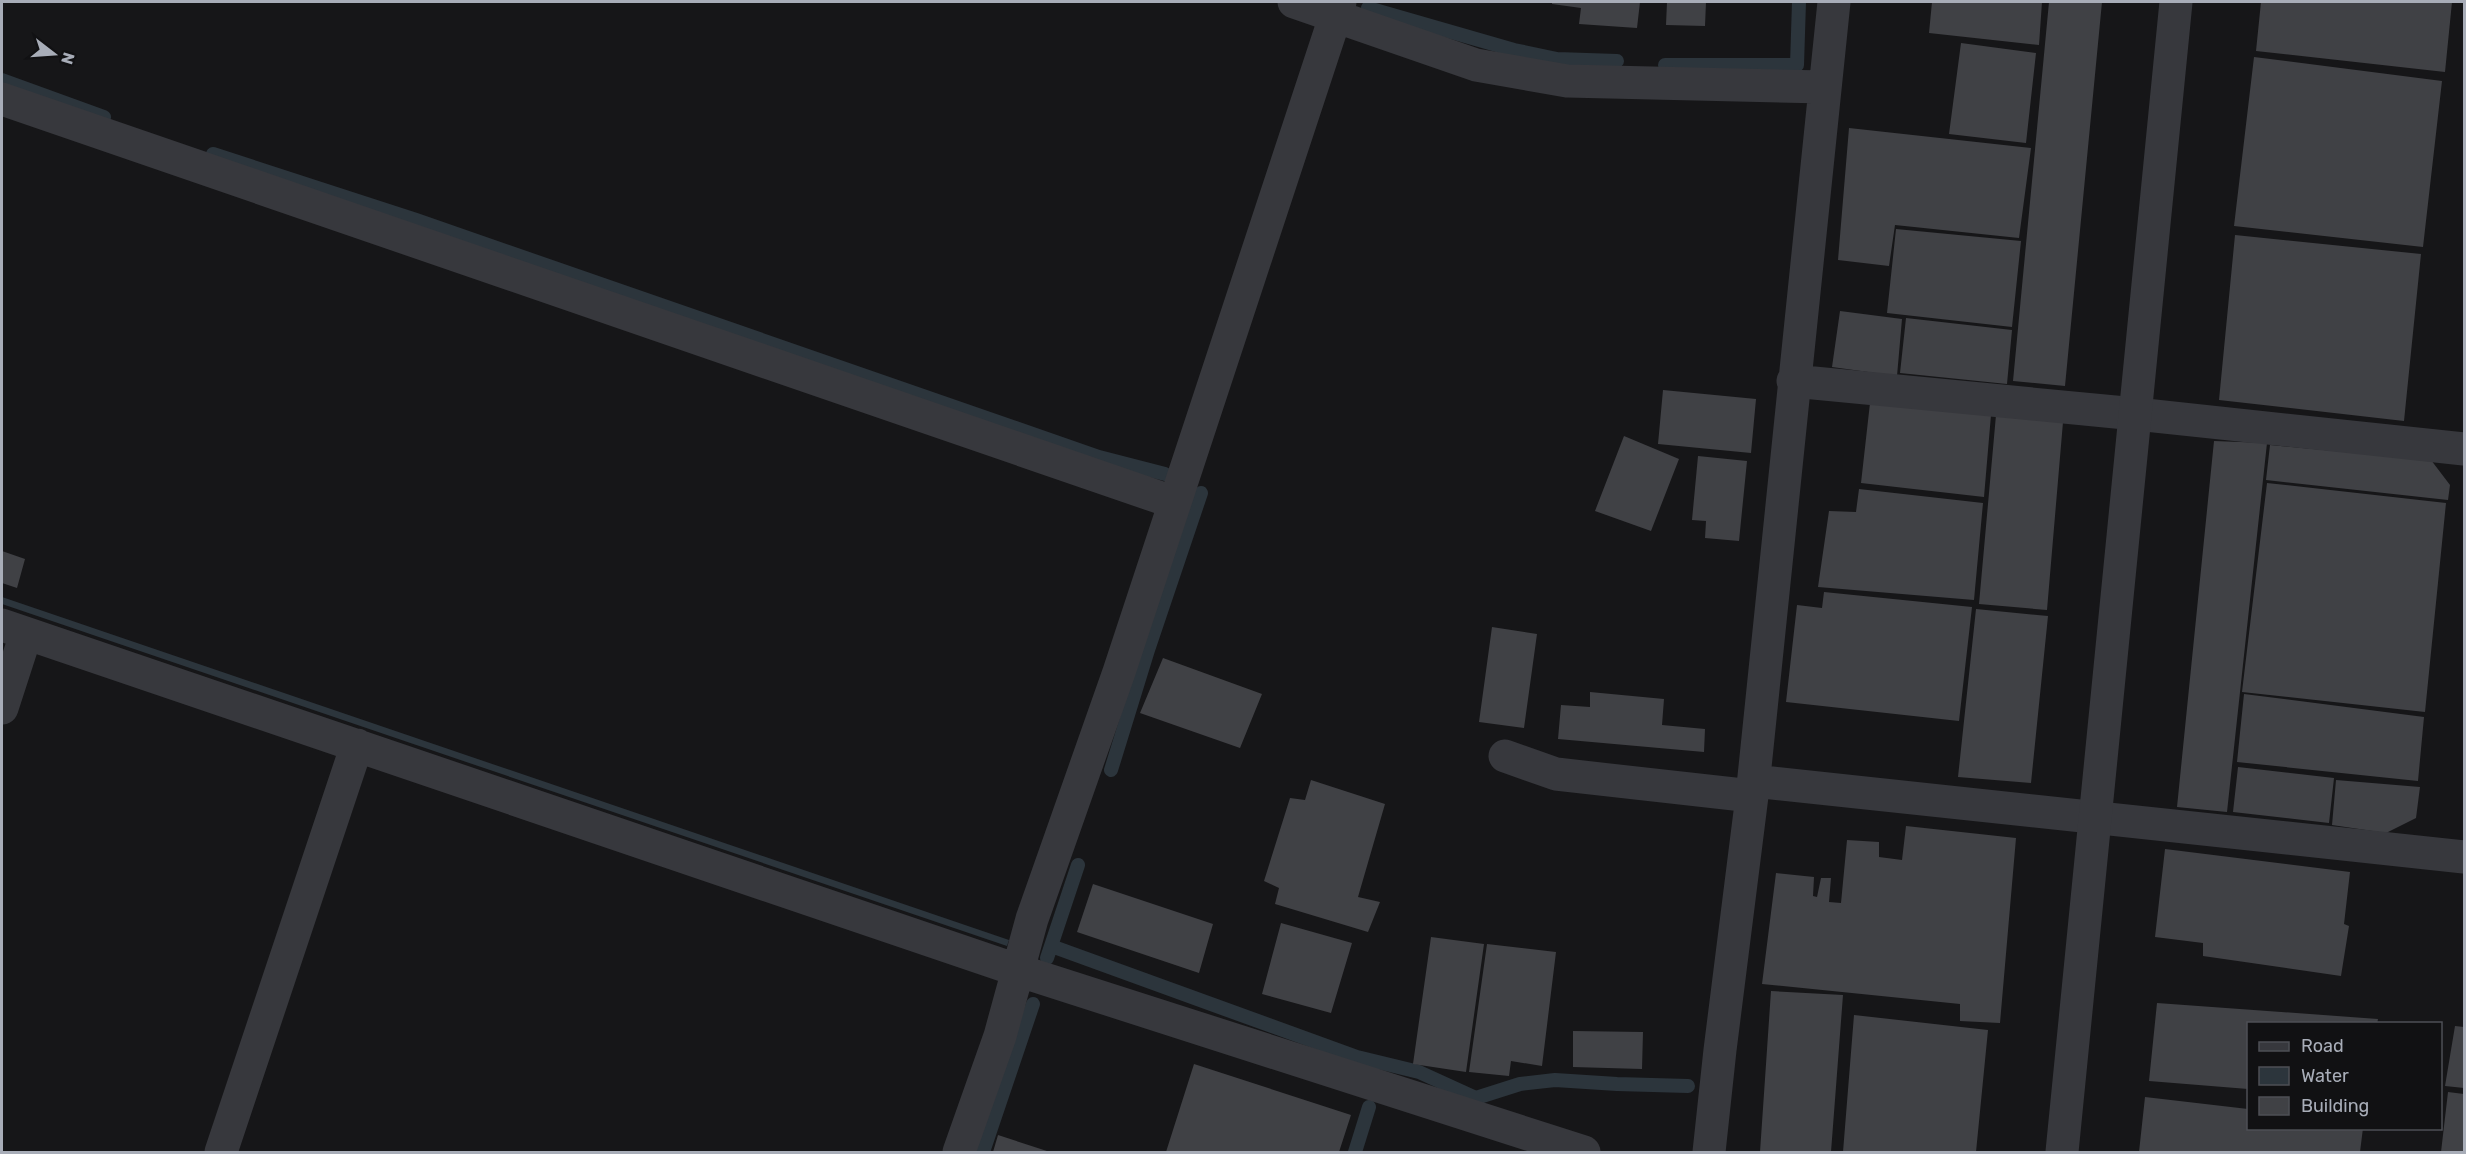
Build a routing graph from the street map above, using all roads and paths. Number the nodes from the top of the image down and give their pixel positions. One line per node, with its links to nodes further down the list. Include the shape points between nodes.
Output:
1 (1294, 2): 4 (street)
2 (1834, 2): 5 (street)
3 (2176, 2): 8 (street)
4 (1338, 8): 5 (street, via 1476,65 1567,81); 10 (street)
5 (1825, 87): 7 (street)
6 (2, 99): 10 (street)
7 (1793, 381): 8 (street); 15 (street)
8 (2136, 414): 9 (street); 16 (street)
9 (2464, 449)
10 (1173, 502): 18 (street)
11 (14, 630): 12 (street); 13 (street)
12 (2, 708)
13 (357, 745): 18 (street); 19 (street)
14 (1505, 756): 15 (street, via 1556,774)
15 (1753, 788): 16 (street); 22 (street)
16 (2095, 818): 17 (street); 23 (street)
17 (2464, 857)
18 (1017, 970): 20 (street, via 1000,1036); 21 (street)
19 (221, 1152)
20 (959, 1152)
21 (1584, 1152)
22 (1709, 1152)
23 (2062, 1152)

